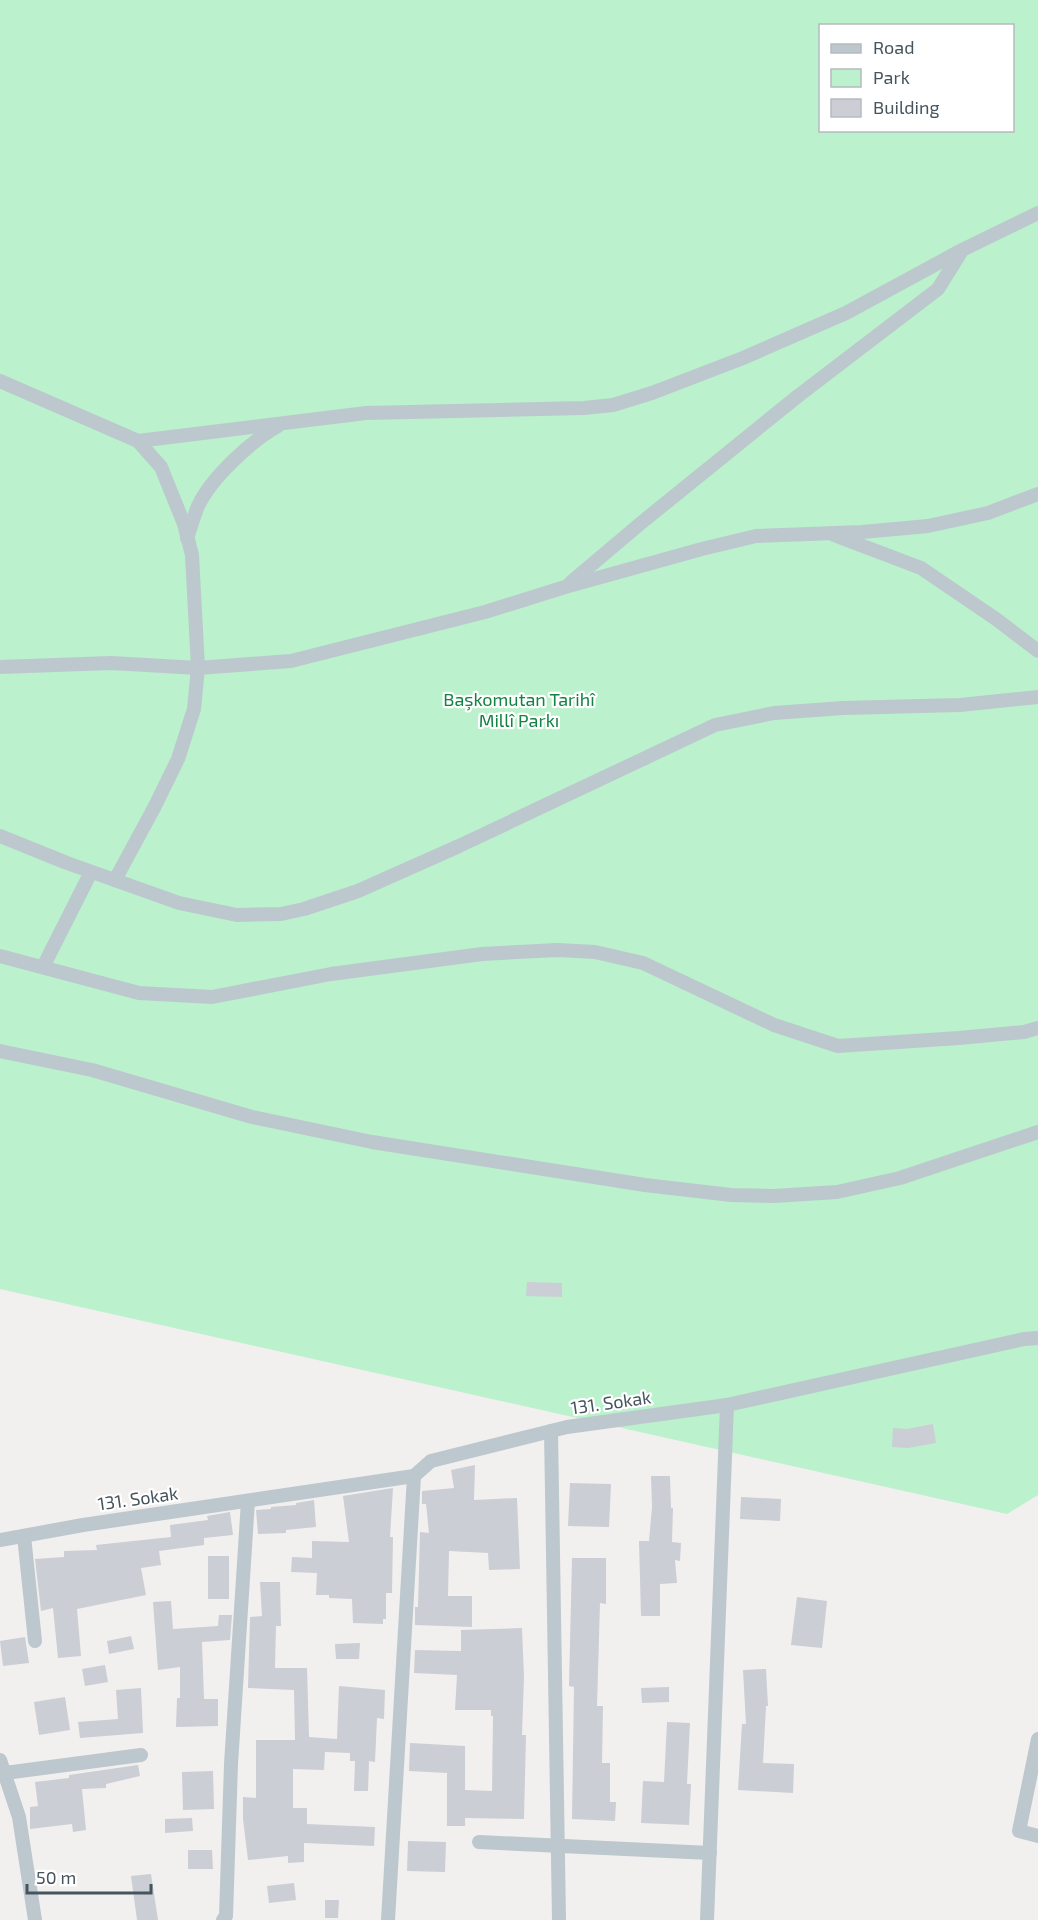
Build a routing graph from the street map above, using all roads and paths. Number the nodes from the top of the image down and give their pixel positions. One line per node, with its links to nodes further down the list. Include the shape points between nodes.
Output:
1 (1038, 213): 2 (street)
2 (962, 250): 4 (street, via 846,313 743,358 613,405 366,413); 9 (street, via 938,289 808,389)
3 (0, 381): 5 (street)
4 (285, 422): 5 (street); 8 (street, via 261,435 214,482 199,505)
5 (138, 441): 8 (street, via 161,467)
6 (1038, 494): 7 (street, via 988,513 928,526)
7 (829, 533): 9 (street, via 756,536); 10 (street, via 921,568)
8 (187, 538): 12 (street, via 192,555)
9 (566, 587): 12 (street, via 485,612 291,661)
10 (1038, 651)
11 (0, 667): 12 (street, via 111,663)
12 (198, 668): 16 (street, via 194,709 177,759)
13 (1038, 697): 16 (street, via 960,705 774,713 715,725 378,882 281,914 237,915 179,903)
14 (0, 836): 15 (street)
15 (92, 872): 16 (street); 18 (street)
16 (115, 880)
17 (0, 956): 18 (street)
18 (43, 967): 19 (street, via 139,993 212,997 331,974 482,954 595,952 643,963 774,1025 838,1046)
19 (1038, 1028)
20 (0, 1050): 21 (street, via 92,1070 252,1117 372,1142 731,1195 837,1192 900,1178)
21 (1038, 1132)
22 (1038, 1338): 23 (street, 131. Sokak)
23 (727, 1405): 24 (street, 131. Sokak); 36 (street)
24 (551, 1431): 25 (street, 131. Sokak, via 431,1461); 35 (street)
25 (414, 1476): 26 (street, 131. Sokak); 39 (street)
26 (248, 1501): 27 (street, 131. Sokak); 38 (street)
27 (24, 1536): 28 (street, 131. Sokak); 29 (street)
28 (0, 1540)
29 (35, 1641)
30 (1038, 1739): 33 (street, via 1019,1831)
31 (141, 1755): 32 (street)
32 (3, 1766): 37 (street, via 19,1817)
33 (1038, 1836)
34 (479, 1842): 35 (street)
35 (557, 1845): 36 (street); 40 (street)
36 (710, 1853): 41 (street)
37 (35, 1920)
38 (223, 1920)
39 (388, 1920)
40 (559, 1920)
41 (707, 1920)

